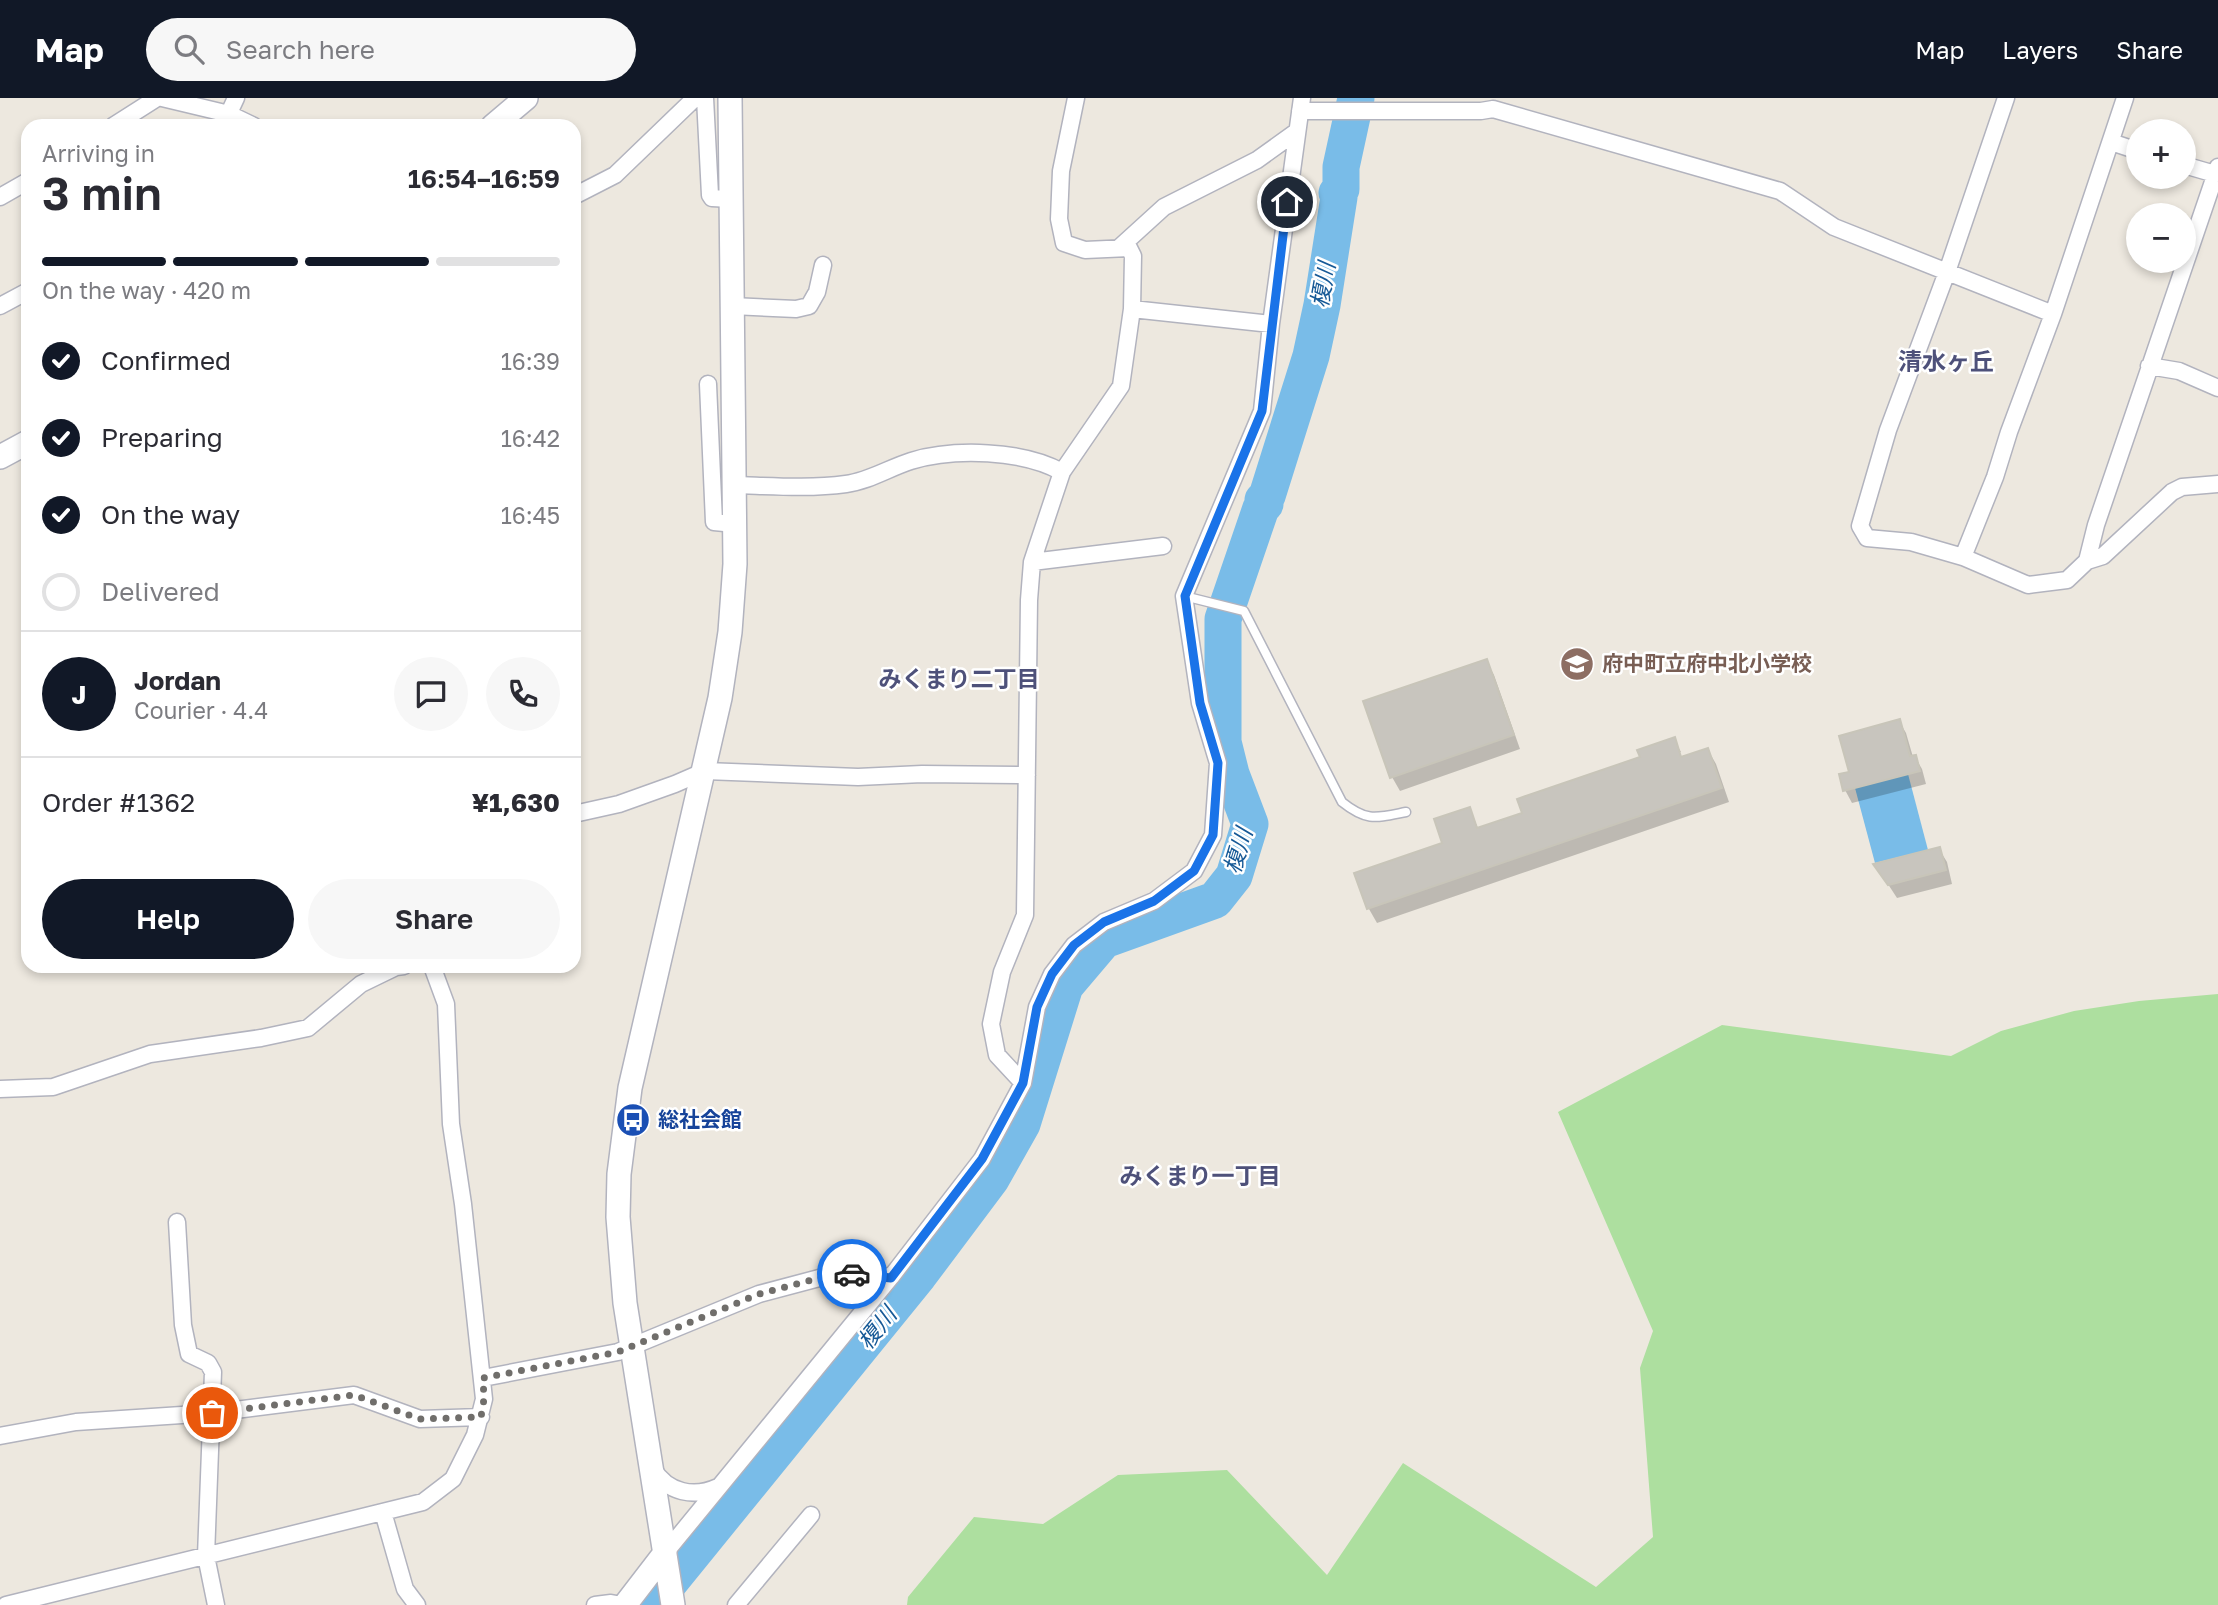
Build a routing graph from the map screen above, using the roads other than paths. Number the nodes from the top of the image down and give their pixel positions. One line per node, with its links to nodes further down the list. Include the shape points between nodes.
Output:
1 (159, 98): 12 (street); 13 (street)
2 (236, 98): 14 (street)
3 (526, 98): 15 (street)
4 (695, 98): 22 (street, via 615,176)
5 (705, 98): 24 (street, via 710,195)
6 (730, 98): 24 (street)
7 (1076, 98): 25 (street, via 1061,171 1059,219 1064,243 1085,250)
8 (2006, 98): 27 (street)
9 (2125, 98): 17 (street)
10 (1498, 104): 11 (street, via 1481,111); 27 (street, via 1780,191 1834,227)
11 (1301, 105): 16 (street)
12 (124, 119)
13 (223, 119)
14 (226, 119)
15 (501, 119)
16 (1296, 132): 25 (street, via 1257,160 1164,207); 33 (street)
17 (2111, 142): 18 (street); 32 (street)
18 (2126, 147)
19 (2196, 167): 20 (street)
20 (2216, 170): 34 (street)
21 (21, 185): 23 (street)
22 (581, 193)
23 (0, 197)
24 (731, 199): 30 (street)
25 (1120, 247): 31 (street, via 1129,248 1133,256)
26 (824, 265): 30 (street, via 809,306)
27 (1947, 272): 32 (street); 44 (street, via 1888,430 1860,526 1867,538 1911,542)
28 (21, 295): 29 (street)
29 (0, 306)
30 (732, 306): 41 (street)
31 (1132, 309): 33 (street); 39 (street, via 1121,386)
32 (2053, 314): 44 (street)
33 (1271, 324): 47 (street, via 1262,411)
34 (2149, 366): 36 (street, via 2179,371); 45 (street)
35 (708, 384): 42 (street, via 714,522)
36 (2218, 388)
37 (21, 446): 38 (street)
38 (0, 457)
39 (1062, 472): 41 (street, via 1028,460 938,454 849,484); 46 (street)
40 (2218, 484): 45 (street, via 2172,492 2103,556)
41 (734, 485): 42 (street)
42 (735, 524): 48 (street, via 730,632)
43 (1163, 546): 46 (street)
44 (1963, 557): 45 (street, via 2028,585 2067,580)
45 (2087, 561)
46 (1032, 562): 49 (street)
47 (1185, 596): 51 (lane, via 1244,611 1342,802 1357,814 1374,819); 54 (street, via 1200,703 1218,763 1213,835 1194,871 1154,901 1104,922 1074,945 1052,974 1037,1007)
48 (705, 771): 49 (street, via 858,777); 50 (street, via 619,804); 58 (street, via 623,1131 619,1239)
49 (1027, 775): 54 (street, via 1025,915 1002,972 991,1024 997,1055)
50 (581, 812)
51 (1406, 812)
52 (384, 973): 55 (street, via 361,984 308,1028 150,1054 53,1087)
53 (435, 973): 59 (street, via 446,1004 451,1124)
54 (1023, 1083): 57 (street, via 982,1159)
55 (0, 1088)
56 (177, 1222): 60 (street, via 183,1325 190,1354 213,1371)
57 (891, 1278): 58 (street, via 838,1273 811,1280 759,1294); 64 (street)
58 (632, 1346): 59 (street); 63 (street)
59 (483, 1378): 61 (street)
60 (212, 1413): 61 (street, via 354,1395 420,1419); 62 (street, via 76,1422); 67 (street)
61 (481, 1417): 65 (street, via 453,1479 423,1502)
62 (0, 1436)
63 (651, 1467): 64 (street, via 681,1492); 68 (street)
64 (719, 1487): 68 (street)
65 (383, 1512): 67 (street); 72 (street, via 404,1589)
66 (811, 1515): 75 (street)
67 (206, 1556): 70 (street); 71 (street)
68 (666, 1559): 69 (street); 74 (street)
69 (673, 1602)
70 (6, 1605)
71 (216, 1605)
72 (417, 1605)
73 (595, 1605): 74 (street)
74 (623, 1605)
75 (736, 1605)

